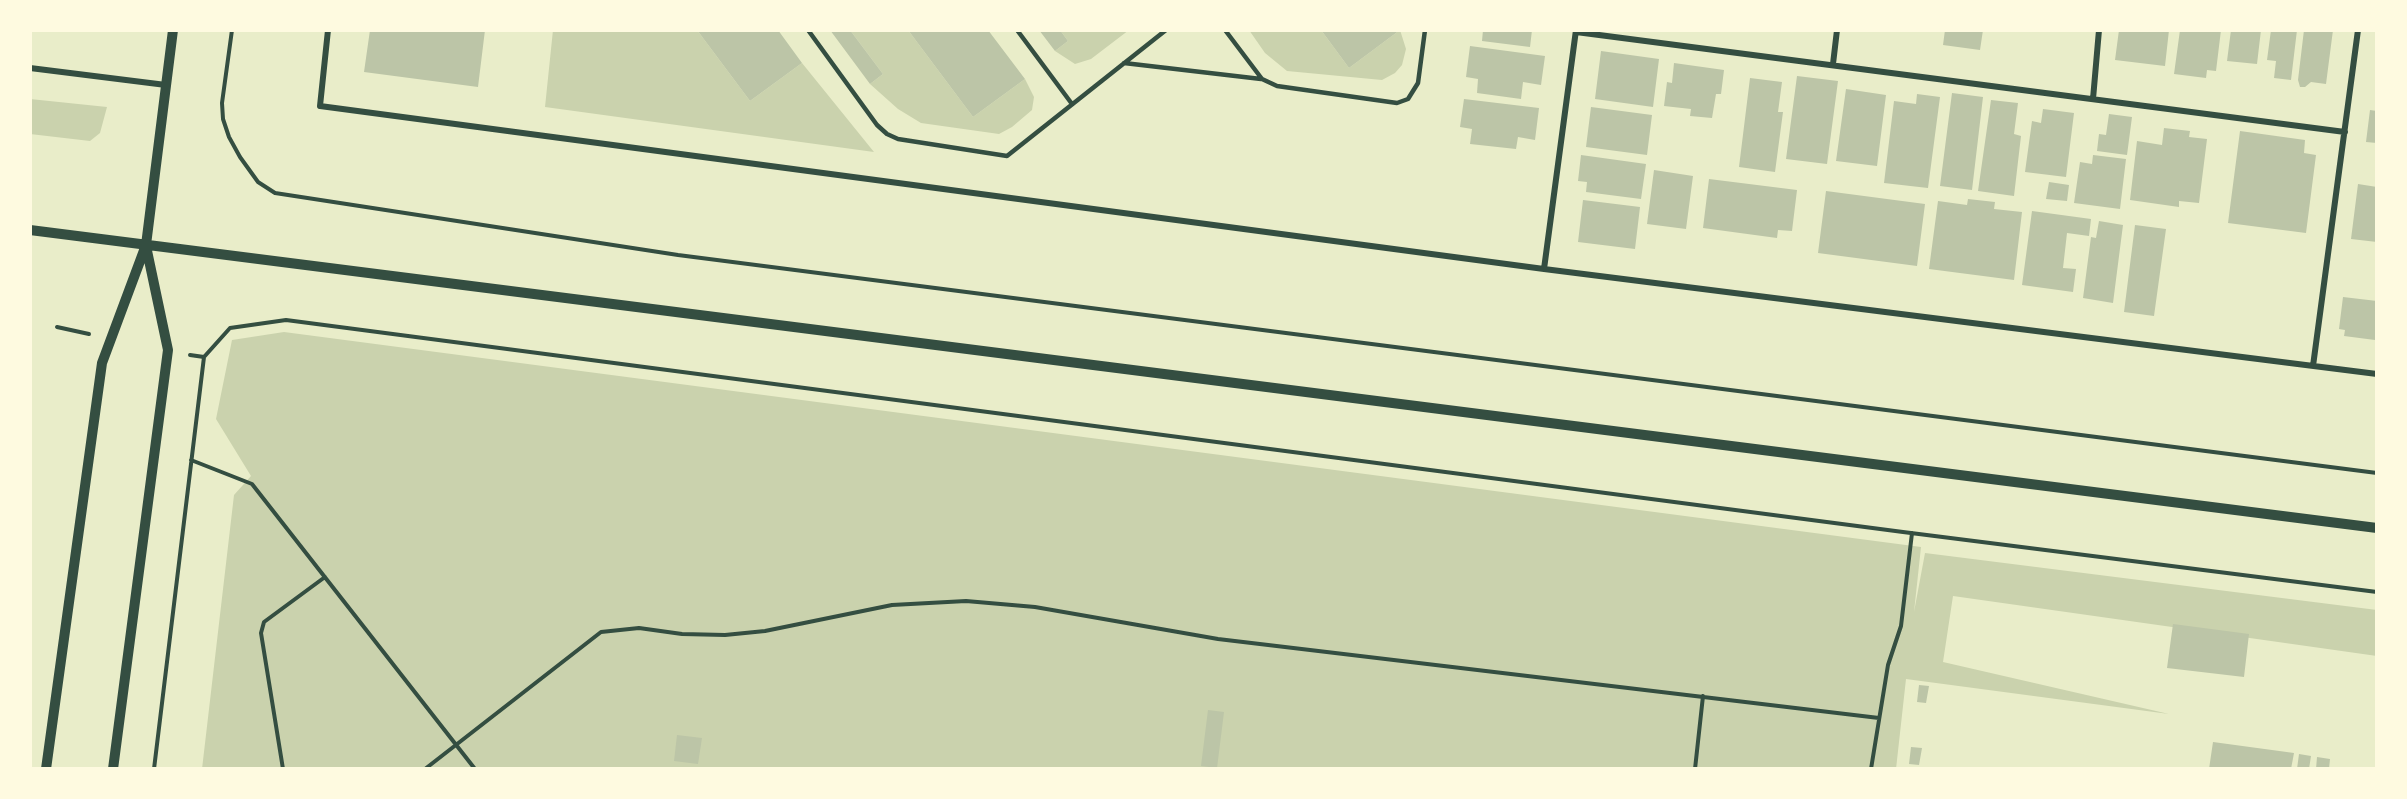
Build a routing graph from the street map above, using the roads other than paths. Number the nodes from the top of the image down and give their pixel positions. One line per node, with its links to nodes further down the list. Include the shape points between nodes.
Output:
1 (173, 30): 16 (street)
2 (328, 30): 22 (street, via 320,106)
3 (807, 30): 18 (lane, via 877,124 898,139 1007,156)
4 (1017, 30): 18 (lane)
5 (1166, 30): 12 (lane)
6 (1225, 30): 15 (lane)
7 (1425, 30): 15 (lane, via 1418,83 1408,99 1397,103 1277,86)
8 (1837, 30): 13 (street)
9 (2099, 30): 17 (street)
10 (2358, 30): 19 (street)
11 (1576, 31): 13 (street); 22 (street)
12 (1124, 63): 15 (lane); 18 (lane)
13 (1833, 64): 17 (street)
14 (30, 68): 16 (street)
15 (1262, 79)
16 (167, 86): 21 (street)
17 (2093, 99): 19 (street)
18 (1072, 104)
19 (2345, 132): 23 (street)
20 (30, 230): 21 (street)
21 (146, 245): 25 (street); 26 (street, via 102,363); 27 (street, via 168,350)
22 (1544, 269): 23 (street)
23 (2313, 366): 24 (street)
24 (2377, 374)
25 (2377, 528)
26 (46, 769)
27 (113, 769)

